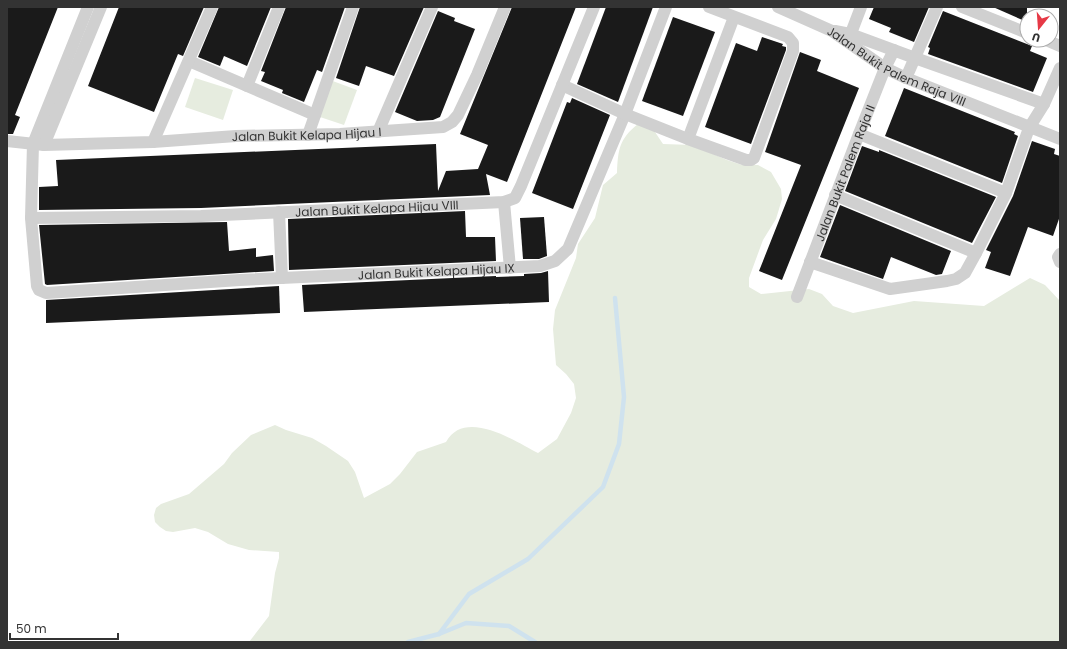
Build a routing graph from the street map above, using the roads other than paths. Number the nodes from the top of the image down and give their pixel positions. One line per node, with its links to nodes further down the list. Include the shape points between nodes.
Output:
1 (88, 7): 37 (street)
2 (101, 7): 37 (street)
3 (212, 7): 20 (street)
4 (279, 7): 25 (street)
5 (353, 7): 28 (street)
6 (432, 7): 30 (street)
7 (506, 7): 30 (street, Jalan Bukit Kelapa Hijau I, via 477,75 458,115 452,122 443,127)
8 (594, 7): 24 (street)
9 (666, 7): 27 (street, Jalan Bukit Kelapa Hijau IX)
10 (709, 7): 15 (street)
11 (778, 7): 17 (street, Jalan Bukit Palem Raja VIII)
12 (861, 7): 17 (street)
13 (937, 7): 19 (street)
14 (962, 7): 16 (street)
15 (734, 17): 34 (street); 34 (street, via 788,37 793,43 793,52 754,158 746,160)
16 (1019, 30)
17 (849, 38): 18 (street, Jalan Bukit Palem Raja VIII); 21 (street, Jalan Bukit Palem Raja VIII)
18 (894, 50): 19 (street, Jalan Bukit Palem Raja VIII); 21 (street, Jalan Bukit Palem Raja II)
19 (915, 58): 23 (street); 26 (street, Jalan Bukit Palem Raja VIII)
20 (189, 61): 25 (street); 36 (street)
21 (885, 68): 23 (street, Jalan Bukit Palem Raja VIII); 31 (street, Jalan Bukit Palem Raja II)
22 (1060, 68): 26 (street)
23 (906, 78): 29 (street, Jalan Bukit Palem Raja VIII)
24 (562, 85): 27 (street); 40 (street, via 521,186 515,198)
25 (247, 86): 28 (street)
26 (1044, 104): 29 (street)
27 (625, 114): 34 (street); 47 (street, Jalan Bukit Kelapa Hijau IX, via 568,249 555,261 540,266)
28 (315, 115): 32 (street)
29 (1029, 128): 33 (street, Jalan Bukit Palem Raja VIII); 38 (street)
30 (378, 132): 32 (street, Jalan Bukit Kelapa Hijau I)
31 (859, 134): 38 (street); 39 (street, Jalan Bukit Palem Raja II)
32 (308, 135): 36 (street, Jalan Bukit Kelapa Hijau I, via 236,136)
33 (1060, 139)
34 (688, 140)
35 (7, 141): 37 (street, Jalan Bukit Kelapa Hijau I)
36 (153, 142): 37 (street, Jalan Bukit Kelapa Hijau I)
37 (38, 144): 42 (street)
38 (1006, 193): 43 (street)
39 (835, 195): 43 (street); 45 (street, Jalan Bukit Palem Raja II)
40 (504, 202): 41 (street, Jalan Bukit Kelapa Hijau VIII); 47 (street)
41 (279, 212): 42 (street, Jalan Bukit Kelapa Hijau VIII, via 201,216); 48 (street)
42 (31, 218): 48 (street, Jalan Bukit Kelapa Hijau IX, via 37,286 46,293)
43 (976, 253): 45 (street, via 965,273 956,279 890,289)
44 (1060, 254): 46 (street)
45 (810, 262): 49 (street, Jalan Bukit Palem Raja II)
46 (1060, 262)
47 (510, 268): 48 (street, Jalan Bukit Kelapa Hijau IX)
48 (282, 278)
49 (797, 297)

